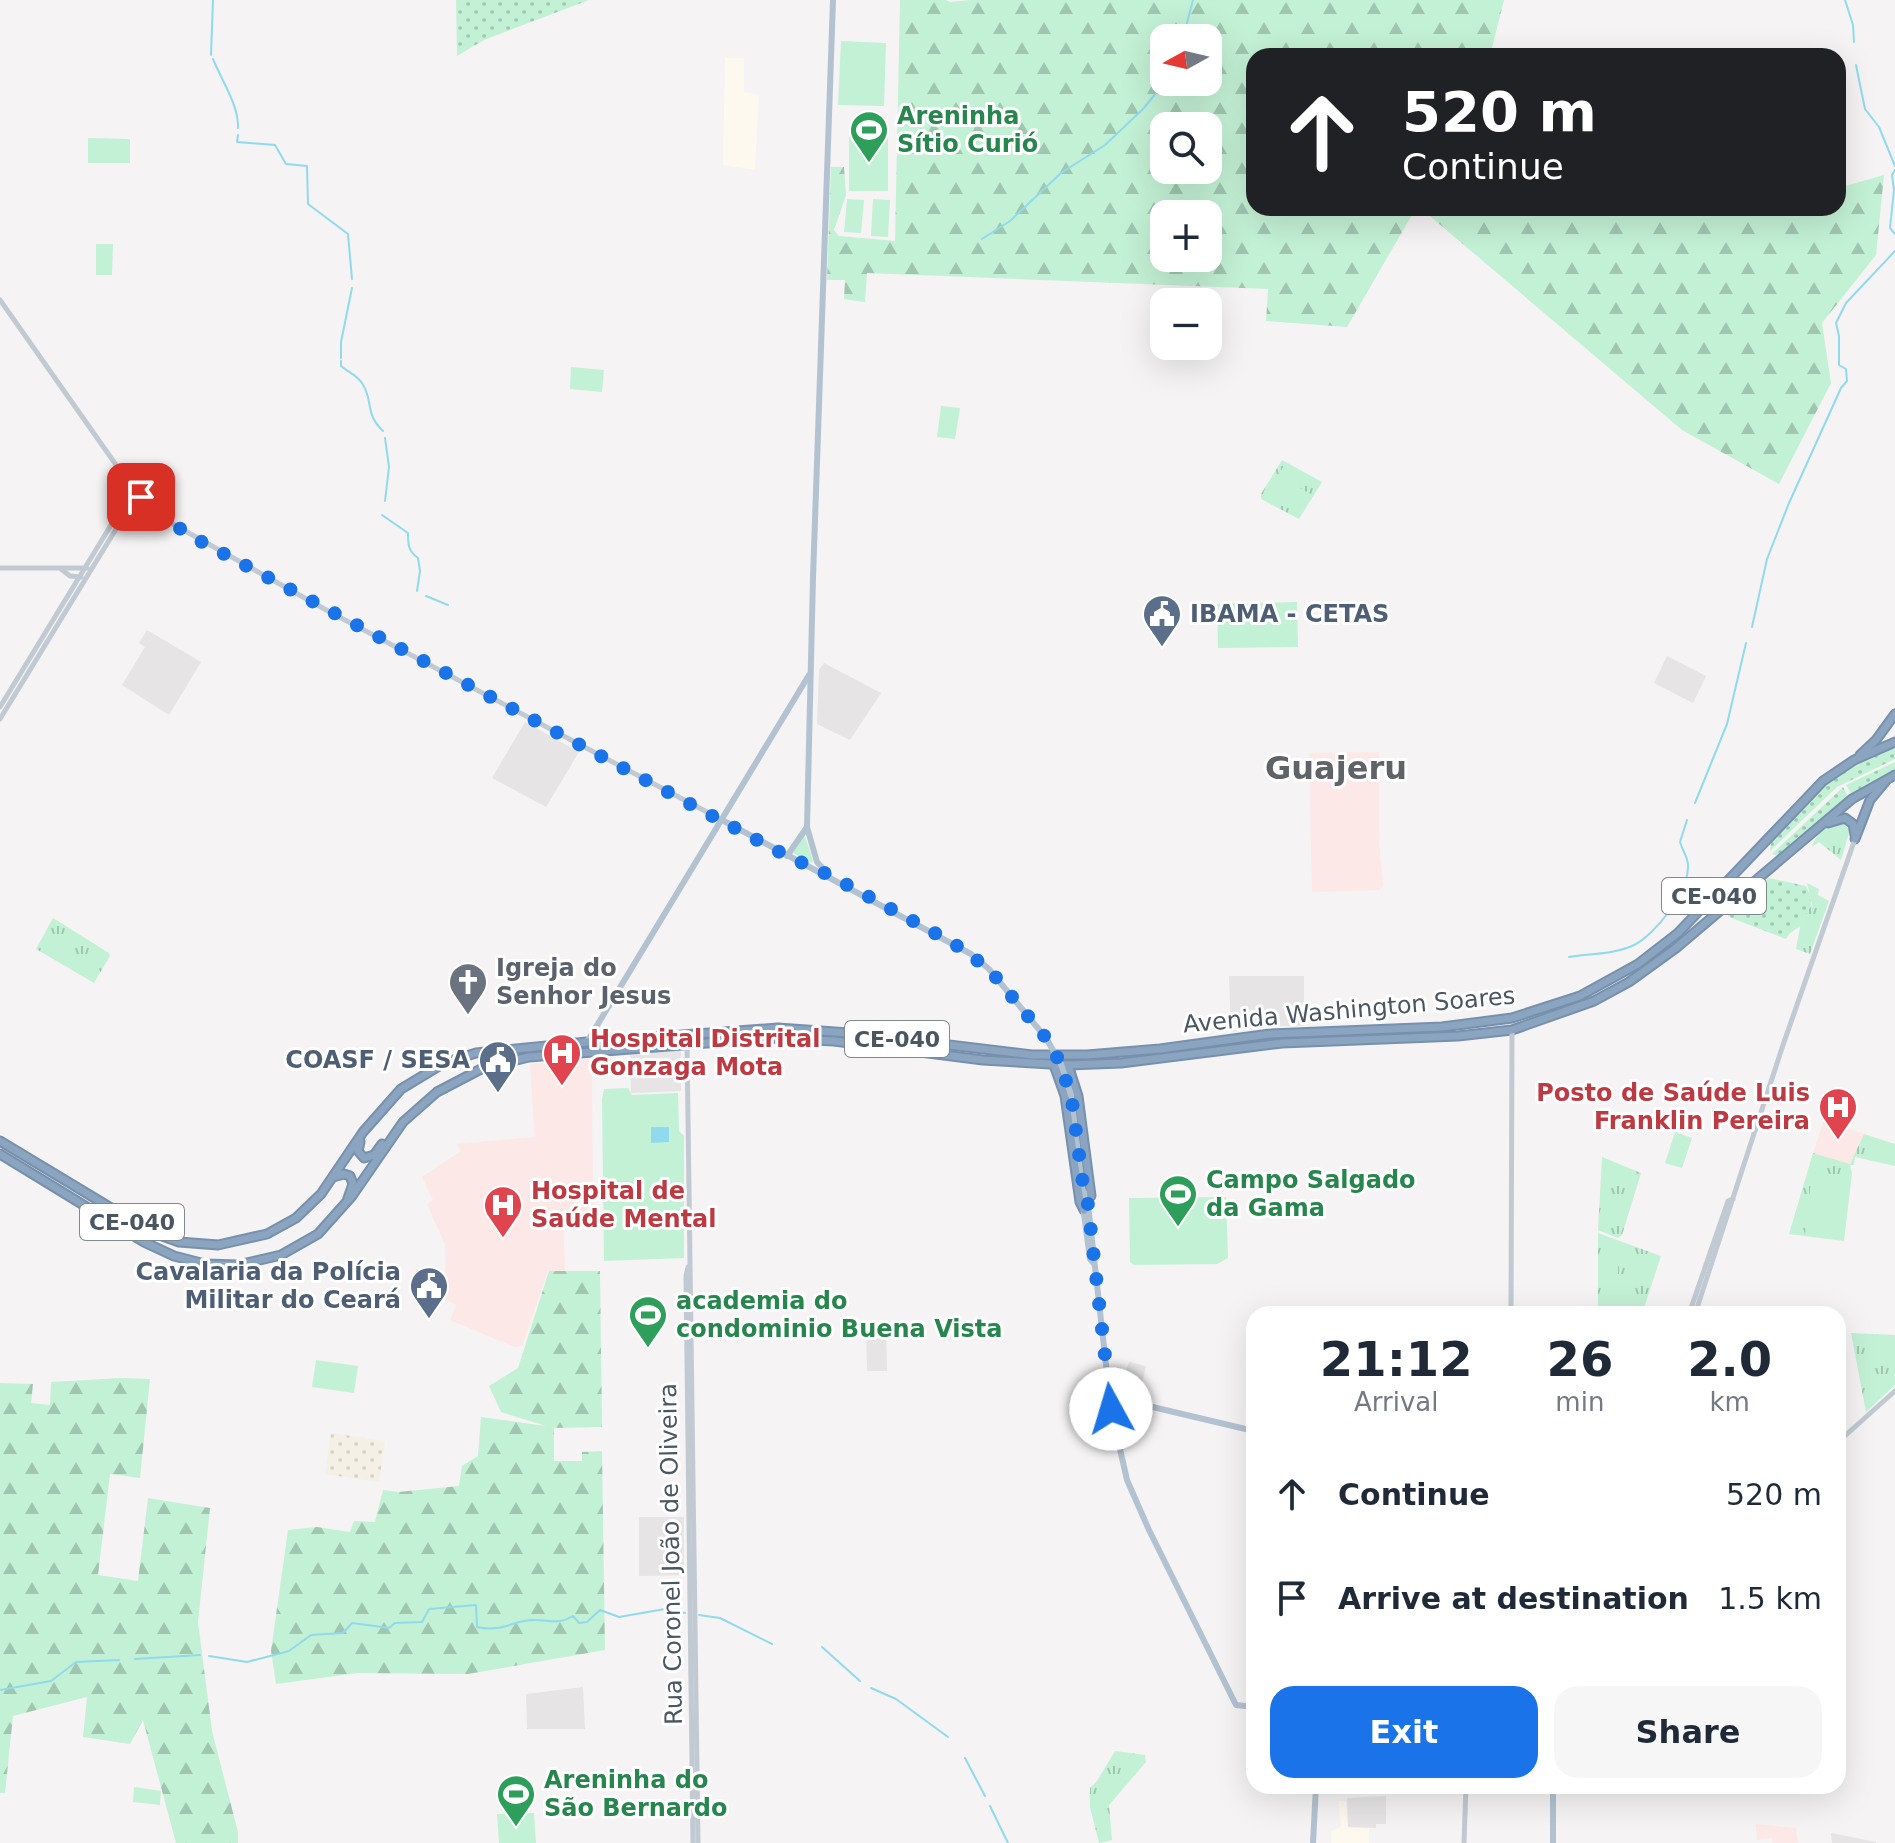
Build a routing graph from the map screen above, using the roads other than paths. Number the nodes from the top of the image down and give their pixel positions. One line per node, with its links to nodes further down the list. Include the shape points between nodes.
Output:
1 (833, 0): 10 (main road)
2 (0, 300): 3 (street)
3 (135, 491): 6 (street); 19 (street, via 200,541)
4 (0, 568): 5 (street)
5 (61, 568): 6 (street); 8 (street)
6 (90, 568): 7 (street); 8 (street)
7 (88, 576): 8 (street); 9 (street)
8 (80, 577): 9 (street)
9 (25, 672): 13 (street); 15 (street)
10 (811, 672): 11 (main road); 12 (main road)
11 (800, 691): 12 (main road, via 808,687); 19 (main road)
12 (810, 696): 20 (main road)
13 (0, 707)
14 (1895, 714): 17 (highway)
15 (0, 719)
16 (1895, 742): 17 (highway, Avenida Washington Soares / CE-040)
17 (1854, 760): 26 (highway, Avenida Washington Soares / CE-040, via 1811,792 1666,944 1614,979 1512,1018 1427,1028 1270,1034 1063,1056 778,1028)
18 (1892, 776): 21 (highway, Avenida Washington Soares / CE-040); 22 (highway, via 1870,800)
19 (722, 820): 23 (main road); 26 (main road)
20 (807, 827): 23 (main road); 24 (main road, via 817,862)
21 (1818, 827): 22 (highway, via 1845,818 1855,828); 25 (highway, Avenida Washington Soares / CE-040, via 1641,974 1594,1001)
22 (1855, 839): 40 (street)
23 (787, 856): 24 (main road)
24 (829, 875): 35 (main road, bridge, via 980,961 1046,1038 1071,1095)
25 (1512, 1030): 29 (highway, Avenida Washington Soares / CE-040, via 1291,1042); 39 (street)
26 (587, 1042): 30 (highway, Avenida Washington Soares / CE-040, via 452,1059 408,1084)
27 (687, 1044): 28 (highway, Avenida Washington Soares / CE-040, via 814,1039); 31 (highway, Avenida Washington Soares / CE-040, via 492,1065 437,1092); 51 (street, Rua Coronel João de Oliveira)
28 (1054, 1065): 29 (highway, Avenida Washington Soares / CE-040); 37 (highway, via 1065,1096)
29 (1068, 1065): 35 (highway, via 1078,1096)
30 (363, 1132): 31 (highway, via 357,1149 364,1158 374,1155); 34 (highway, Avenida Washington Soares / CE-040)
31 (395, 1132): 36 (highway, Avenida Washington Soares / CE-040)
32 (0, 1141): 34 (highway, Avenida Washington Soares / CE-040, via 151,1232 204,1246 237,1243 279,1228 305,1210)
33 (0, 1154): 36 (highway, Avenida Washington Soares / CE-040, via 144,1242 205,1264 252,1263 281,1255 318,1234)
34 (333, 1177): 36 (highway, via 347,1174 352,1179)
35 (1087, 1194): 37 (main road); 38 (main road)
36 (346, 1203)
37 (1084, 1210): 38 (main road)
38 (1094, 1264): 41 (main road)
39 (1511, 1306)
40 (1695, 1306)
41 (1108, 1376): 43 (main road); 44 (main road)
42 (1895, 1391): 46 (street)
43 (1123, 1400): 44 (main road); 45 (main road)
44 (1111, 1409): 47 (main road, via 1131,1491 1236,1705)
45 (1246, 1429)
46 (1846, 1435)
47 (1246, 1706)
48 (1316, 1794): 52 (main road)
49 (1466, 1794): 53 (street)
50 (1553, 1794): 54 (main road)
51 (695, 1843)
52 (1313, 1843)
53 (1464, 1843)
54 (1553, 1843)

